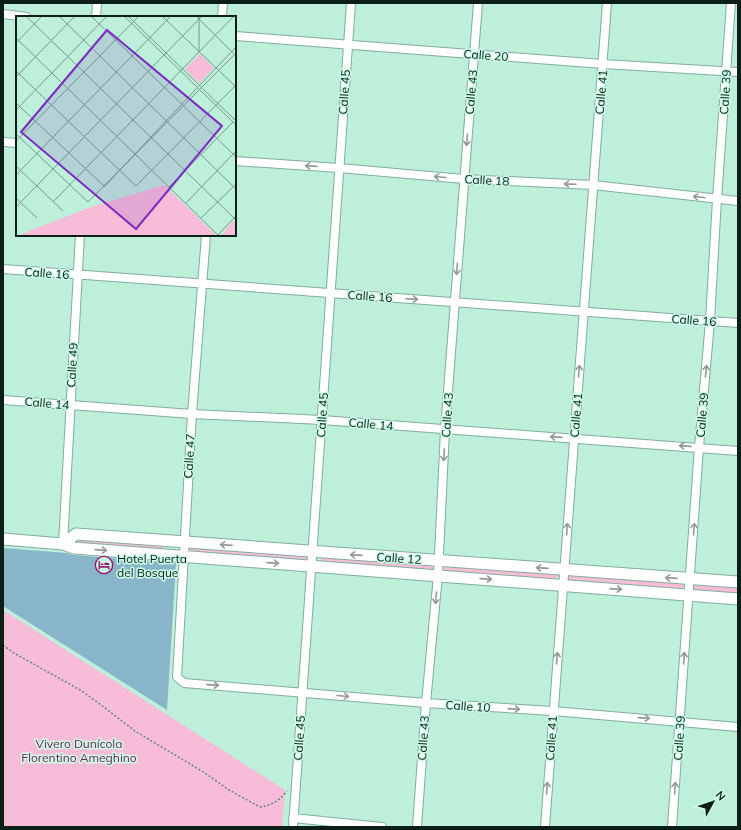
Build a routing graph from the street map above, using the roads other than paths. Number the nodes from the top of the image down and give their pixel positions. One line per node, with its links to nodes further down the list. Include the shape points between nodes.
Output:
1 (97, 3): 9 (street)
2 (223, 3): 10 (street)
3 (351, 3): 12 (street, Calle 45)
4 (478, 3): 13 (street, Calle 43)
5 (607, 3): 14 (street, Calle 41)
6 (732, 3): 15 (street, Calle 39)
7 (3, 14): 8 (street)
8 (19, 16)
9 (96, 16)
10 (222, 16)
11 (236, 36): 12 (street, Calle 20)
12 (348, 44): 13 (street, Calle 20); 20 (street, Calle 45)
13 (475, 54): 14 (street, Calle 20); 21 (street, Calle 43, one-way to 21)
14 (603, 64): 15 (street, Calle 20); 22 (street, Calle 41)
15 (727, 71): 16 (street, Calle 20); 23 (street, Calle 39)
16 (738, 72)
17 (3, 142): 18 (street)
18 (16, 143)
19 (236, 161): 20 (street, Calle 18, one-way to 19)
20 (340, 168): 21 (street, Calle 18, one-way to 20); 30 (street, Calle 45)
21 (464, 179): 22 (street, Calle 18, one-way to 21); 31 (street, Calle 43, one-way to 31)
22 (593, 185): 23 (street, Calle 18, one-way to 22); 32 (street, Calle 41)
23 (717, 199): 24 (street, Calle 18); 33 (street, Calle 39)
24 (738, 201)
25 (80, 236): 28 (street, Calle 49)
26 (206, 236): 29 (street, Calle 47)
27 (3, 270): 28 (street, Calle 16)
28 (77, 275): 29 (street, Calle 16); 36 (street, Calle 49)
29 (202, 284): 30 (street, Calle 16); 37 (street, Calle 47)
30 (331, 293): 31 (street, Calle 16, one-way to 31); 38 (street, Calle 45)
31 (454, 302): 32 (street, Calle 16); 39 (street, Calle 43)
32 (585, 312): 33 (street, Calle 16); 40 (street, Calle 41, one-way to 32)
33 (710, 321): 34 (street, Calle 16); 41 (street, Calle 39, one-way to 33)
34 (738, 323)
35 (3, 400): 36 (street, Calle 14)
36 (71, 405): 37 (street, Calle 14); 45 (street, Calle 49)
37 (192, 414): 38 (street, Calle 14); 44 (street, Calle 47)
38 (322, 420): 39 (street, Calle 14); 46 (street, Calle 45)
39 (445, 430): 40 (street, Calle 14, one-way to 39); 48 (street, Calle 43, one-way to 48)
40 (574, 438): 41 (street, Calle 14, one-way to 40); 50 (street, Calle 41, one-way to 40)
41 (700, 447): 42 (street, Calle 14); 52 (street, Calle 39, one-way to 41)
42 (738, 451)
43 (3, 539): 45 (street, Calle 12)
44 (184, 542): 45 (street, Calle 12, via 76,534); 46 (street, Calle 12, one-way to 44); 47 (street, Calle 47)
45 (63, 544): 47 (street, Calle 12, one-way to 47, via 74,548)
46 (312, 552): 48 (street, Calle 12, one-way to 46); 49 (street, Calle 45)
47 (183, 556): 49 (street, Calle 12, one-way to 49); 57 (street, Calle 47)
48 (439, 561): 50 (street, Calle 12, one-way to 48); 51 (street, Calle 43)
49 (312, 566): 51 (street, Calle 12); 58 (street, Calle 45)
50 (564, 570): 52 (street, Calle 12, one-way to 50); 54 (street, Calle 41)
51 (438, 576): 54 (street, Calle 12, one-way to 54); 59 (street, Calle 43, one-way to 59)
52 (690, 579): 53 (street, Calle 12); 55 (street, Calle 39)
53 (738, 582)
54 (563, 585): 55 (street, Calle 12, one-way to 55); 60 (street, Calle 41, one-way to 54)
55 (689, 595): 56 (street, Calle 12); 61 (street, Calle 39, one-way to 55)
56 (738, 598)
57 (177, 677): 58 (street, Calle 10, one-way to 58, via 184,683)
58 (302, 692): 59 (street, Calle 10, one-way to 59); 63 (street, Calle 45)
59 (426, 703): 60 (street, Calle 10, one-way to 60); 66 (street, Calle 43)
60 (553, 711): 61 (street, Calle 10, one-way to 61); 67 (street, Calle 41, one-way to 60)
61 (680, 721): 62 (street, Calle 10); 68 (street, Calle 39, one-way to 61)
62 (738, 727)
63 (293, 818): 64 (street, Calle 45); 65 (street)
64 (292, 827)
65 (382, 827)
66 (417, 827)
67 (545, 827)
68 (672, 827)

